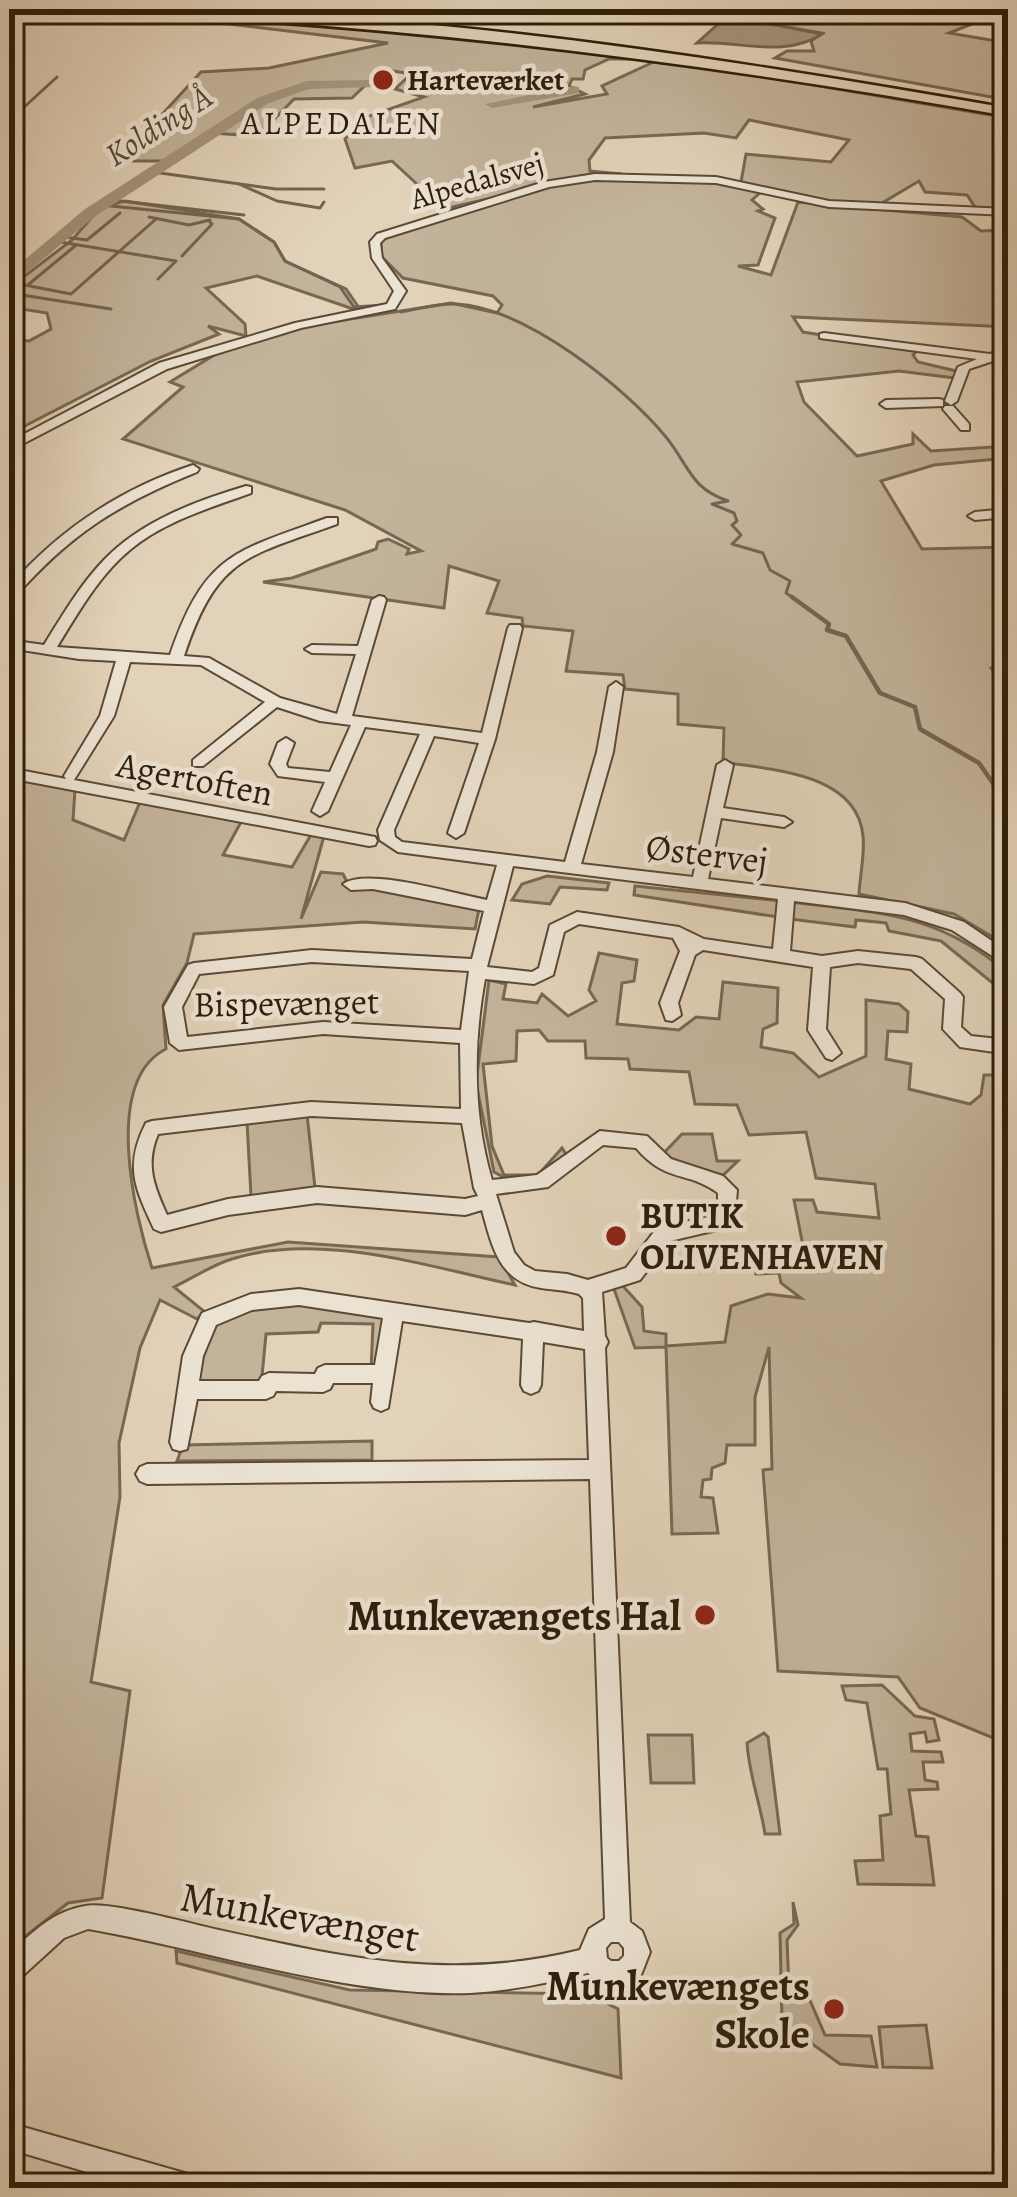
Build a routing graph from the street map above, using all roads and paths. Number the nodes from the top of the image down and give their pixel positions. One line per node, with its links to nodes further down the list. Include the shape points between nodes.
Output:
1 (118, 9): 5 (highway, via 536,36)
2 (289, 9): 5 (highway, via 592,35)
3 (975, 9): 4 (main road)
4 (1008, 22)
5 (1008, 108)
6 (1008, 212): 13 (street, Alpedalsvej, via 829,204 692,178 548,184 381,236 377,258 400,291 391,307 176,361)
7 (824, 336): 9 (street)
8 (1008, 352): 9 (street)
9 (985, 356): 11 (street, via 964,368)
10 (886, 404): 11 (street)
11 (946, 404): 12 (street)
12 (965, 427)
13 (9, 447)
14 (194, 470): 19 (street, via 72,528)
15 (246, 490): 25 (street, via 156,524 121,548 87,585)
16 (1008, 513): 17 (street)
17 (976, 515)
18 (332, 521): 27 (street, via 250,552 206,581)
19 (9, 595)
20 (379, 600): 24 (street)
21 (515, 628): 32 (street)
22 (9, 644): 25 (street)
23 (312, 649): 24 (street)
24 (362, 650): 30 (street)
25 (48, 652): 26 (street)
26 (125, 656): 27 (street); 37 (street, via 107,716)
27 (176, 658): 29 (street, via 216,665)
28 (616, 687): 45 (street)
29 (275, 701): 30 (street); 34 (street)
30 (351, 721): 31 (street); 38 (street)
31 (428, 733): 32 (street); 43 (street)
32 (488, 739): 42 (street)
33 (286, 743): 38 (street, via 283,772)
34 (198, 763)
35 (725, 766): 40 (street)
36 (9, 773): 43 (street, Agertoften)
37 (72, 776)
38 (335, 778): 39 (street)
39 (320, 812)
40 (715, 812): 41 (street); 47 (street)
41 (784, 822)
42 (456, 833)
43 (378, 840): 44 (street, Østervej)
44 (506, 862): 45 (street, Østervej); 49 (street)
45 (572, 870): 47 (street, Østervej)
46 (351, 884): 49 (street)
47 (699, 885): 48 (street, Østervej)
48 (786, 896): 51 (street); 52 (street, Østervej, via 938,918)
49 (493, 907): 54 (street)
50 (695, 947): 51 (street); 54 (street, via 679,933 577,918 556,929 547,971 534,978); 55 (street, via 669,1003)
51 (781, 956): 53 (street)
52 (1008, 960)
53 (822, 962): 57 (street, via 916,963 954,997 952,1029 966,1042); 58 (street, via 817,1030)
54 (478, 968): 56 (street); 56 (street, Bispevænget, via 311,956 194,969 173,1007 179,1043 323,1028)
55 (672, 1015)
56 (467, 1037): 59 (street)
57 (1008, 1047)
58 (832, 1052)
59 (469, 1116): 60 (street); 60 (street, via 311,1109 152,1129 138,1167 161,1224 316,1195 465,1207)
60 (485, 1194): 61 (street, via 517,1271); 61 (street, via 541,1182 600,1138 641,1141 665,1168 728,1190 727,1221 664,1234 633,1274)
61 (590, 1288): 64 (street)
62 (394, 1312): 63 (street); 65 (street); 67 (street, via 299,1298 251,1301 209,1319)
63 (534, 1330): 64 (street); 66 (street)
64 (598, 1342): 70 (street)
65 (384, 1374): 67 (street, via 325,1374 323,1382 268,1382 266,1390); 68 (street)
66 (531, 1385)
67 (188, 1390): 69 (street)
68 (381, 1402)
69 (180, 1442)
70 (599, 1469): 71 (street); 72 (street)
71 (147, 1474)
72 (618, 1929): 73 (street, via 598,1937); 73 (street, via 635,1942 631,1970 610,1975)
73 (595, 1959): 74 (street, Munkevænget, via 546,1974 412,1980 88,1917 56,1928)
74 (9, 1971)
75 (9, 2136): 76 (street)
76 (188, 2188)

